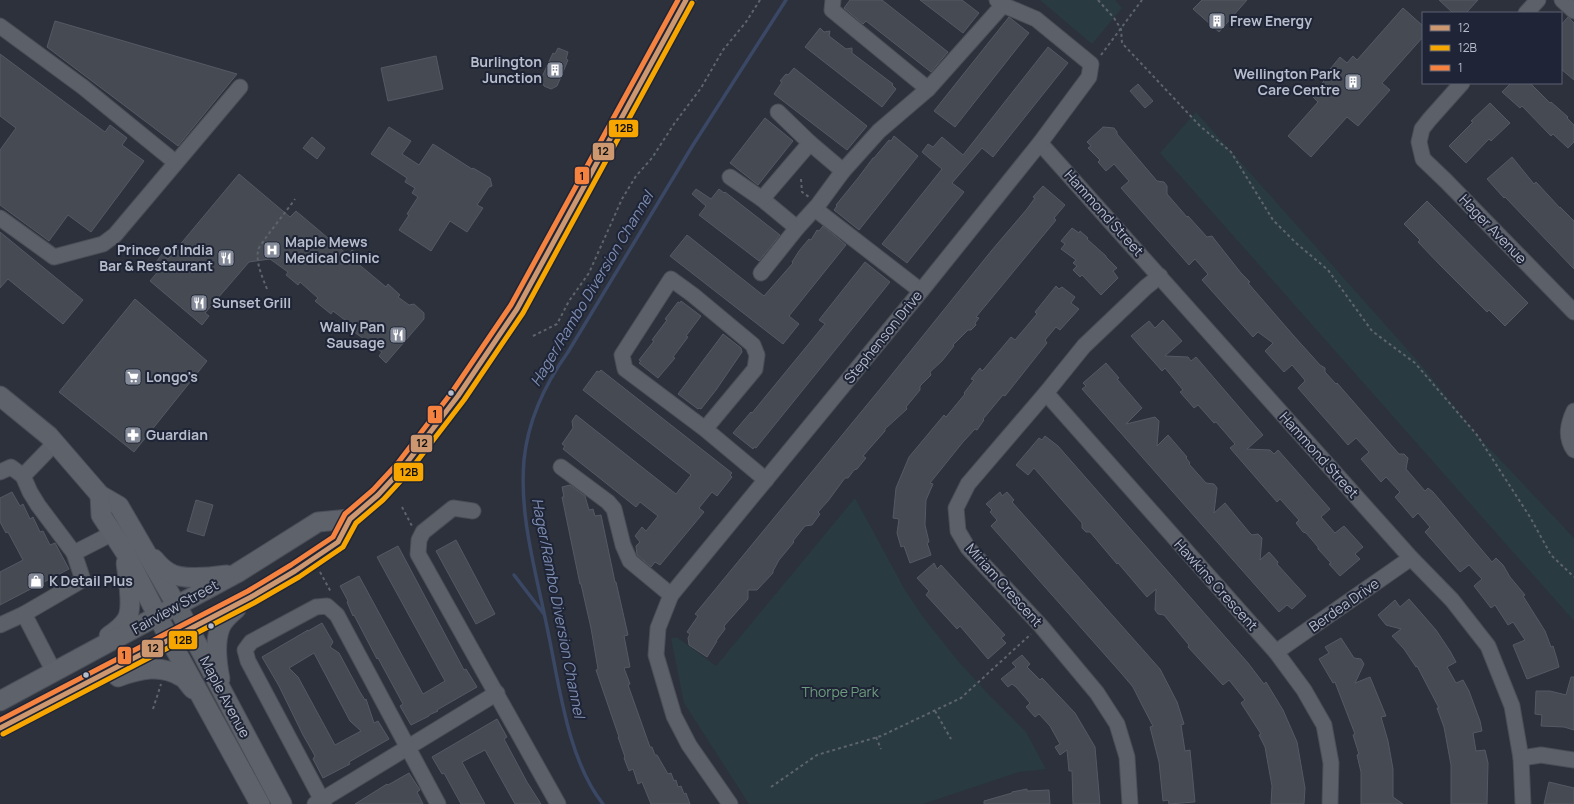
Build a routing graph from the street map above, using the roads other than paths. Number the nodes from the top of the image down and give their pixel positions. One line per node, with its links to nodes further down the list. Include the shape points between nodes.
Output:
1 (686, 0): 38 (main road, Fairview Street, via 517,309 458,396 402,469 378,495)
2 (833, 0): 11 (street, via 832,10)
3 (1538, 0): 7 (street)
4 (1562, 0): 6 (street)
5 (1000, 3): 11 (street, Stephenson Drive); 14 (street, Stephenson Drive, via 1036,19 1092,64 1089,77)
6 (1574, 11)
7 (1527, 12)
8 (0, 26): 15 (street, via 83,87)
9 (1461, 84): 25 (street, Hager Avenue, via 1422,129 1419,142 1423,159)
10 (240, 86): 15 (street)
11 (928, 89): 16 (street, Stephenson Drive, via 879,131)
12 (778, 112): 13 (street)
13 (810, 143): 16 (street); 18 (street)
14 (1040, 143): 23 (street, Hammond Street); 24 (street, Stephenson Drive)
15 (175, 162): 20 (street, via 115,235 103,244 54,257)
16 (843, 171): 19 (street, Stephenson Drive)
17 (730, 177): 18 (street)
18 (762, 199): 21 (street)
19 (817, 207): 21 (street, Stephenson Drive); 24 (street)
20 (0, 218)
21 (797, 228): 22 (street, Stephenson Drive)
22 (761, 273)
23 (1160, 276): 26 (street, Miriam Crescent, via 1084,346); 43 (street, Hammond Street)
24 (921, 291): 35 (street, Stephenson Drive)
25 (1574, 312)
26 (1046, 393): 53 (street, Hawkins Crescent); 71 (street, Miriam Crescent, via 968,484 956,508 958,530 968,548 1041,626 1097,693 1117,724 1127,757)
27 (0, 396): 30 (main road, Maple Avenue, via 23,413)
28 (1574, 411): 31 (street, via 1567,433)
29 (704, 429): 29 (street, via 755,369 757,355 753,345 671,279 622,354 625,369); 35 (street)
30 (55, 443): 34 (street); 36 (main road, Maple Avenue)
31 (1574, 450)
32 (562, 468): 45 (street, via 608,502 614,509 630,561)
33 (0, 472): 34 (street, via 11,467)
34 (24, 476): 42 (street, via 38,505)
35 (766, 480): 45 (street, Stephenson Drive)
36 (100, 495): 39 (main road, Maple Avenue, via 101,515); 40 (main road, Maple Avenue, via 119,506)
37 (473, 512): 57 (street, via 453,508 423,532 419,540 418,554)
38 (350, 519): 44 (main road, Fairview Street, via 318,522); 46 (main road, Fairview Street, via 338,542 295,572)
39 (113, 533): 41 (main road, Maple Avenue); 42 (street)
40 (141, 543): 44 (main road, via 169,573 207,578); 47 (main road, Maple Avenue)
41 (124, 552): 49 (main road, Maple Avenue); 54 (main road, via 129,586 129,614 116,631)
42 (74, 553): 48 (street, via 82,577 80,582)
43 (1412, 558): 53 (street, Berdea Drive); 63 (street, Hammond Street, via 1452,600 1488,646 1512,706)
44 (236, 573): 47 (main road, Fairview Street)
45 (671, 595): 70 (street, Stephenson Drive, via 658,628 656,654 674,716 689,745)
46 (251, 597): 51 (main road, Fairview Street); 56 (main road, via 228,616 220,628 217,663)
47 (177, 606): 49 (main road, Fairview Street); 51 (main road, Maple Avenue)
48 (24, 614): 50 (street); 55 (street)
49 (158, 616): 52 (main road, Maple Avenue); 54 (main road, Fairview Street)
50 (0, 625)
51 (189, 630): 52 (main road, Fairview Street); 56 (main road, Maple Avenue)
52 (170, 640): 59 (main road, Maple Avenue); 60 (main road, Fairview Street)
53 (1276, 652): 72 (street, Hawkins Crescent, via 1304,690 1324,725 1331,763)
54 (77, 660): 55 (main road, Fairview Street)
55 (54, 672): 58 (main road, Fairview Street)
56 (222, 693): 67 (main road, Maple Avenue)
57 (497, 693): 62 (street); 69 (street)
58 (0, 701)
59 (204, 703): 60 (main road, via 183,677 152,668 136,670); 66 (main road, Maple Avenue)
60 (46, 705): 61 (main road, Fairview Street)
61 (0, 728)
62 (407, 748): 65 (street); 65 (street, via 337,615 327,606 316,607 251,642 245,650 248,661); 68 (street)
63 (1521, 758): 64 (street, via 1540,754); 73 (street, Hammond Street)
64 (1574, 760)
65 (320, 803)
66 (260, 804)
67 (282, 804)
68 (438, 804)
69 (558, 804)
70 (730, 804)
71 (1130, 804)
72 (1330, 804)
73 (1522, 804)

